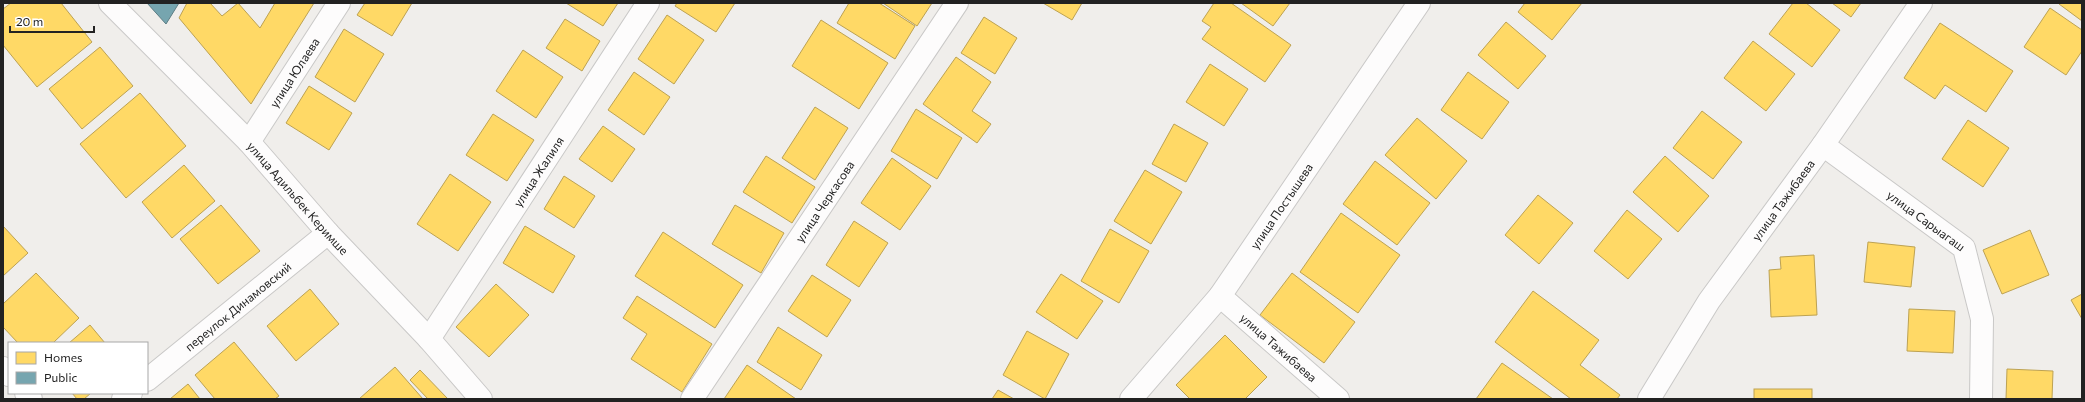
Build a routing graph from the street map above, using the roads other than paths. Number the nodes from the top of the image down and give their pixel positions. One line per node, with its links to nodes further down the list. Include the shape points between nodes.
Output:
1 (110, 3): 7 (street, улица Адильбек Керимше)
2 (339, 3): 7 (street, улица Юлаева)
3 (648, 3): 11 (street, улица Жалиля)
4 (957, 3): 14 (street, улица Черкасова)
5 (1420, 3): 10 (street, улица Постышева)
6 (1922, 3): 8 (street, улица Тажибаева)
7 (249, 142): 9 (street, улица Адильбек Керимше)
8 (1822, 145): 17 (street, улица Тажибаева, via 1709,302); 18 (street, улица Сарыагаш, via 1964,248 1982,318)
9 (328, 233): 11 (street, улица Адильбек Керимше); 12 (street, переулок Динамовский)
10 (1220, 296): 15 (street, улица Постышева); 16 (street, улица Тажибаева)
11 (429, 339): 13 (street, улица Адильбек Керимше)
12 (148, 379)
13 (481, 399)
14 (692, 399)
15 (1131, 399)
16 (1338, 399)
17 (1649, 399)
18 (1982, 399)

